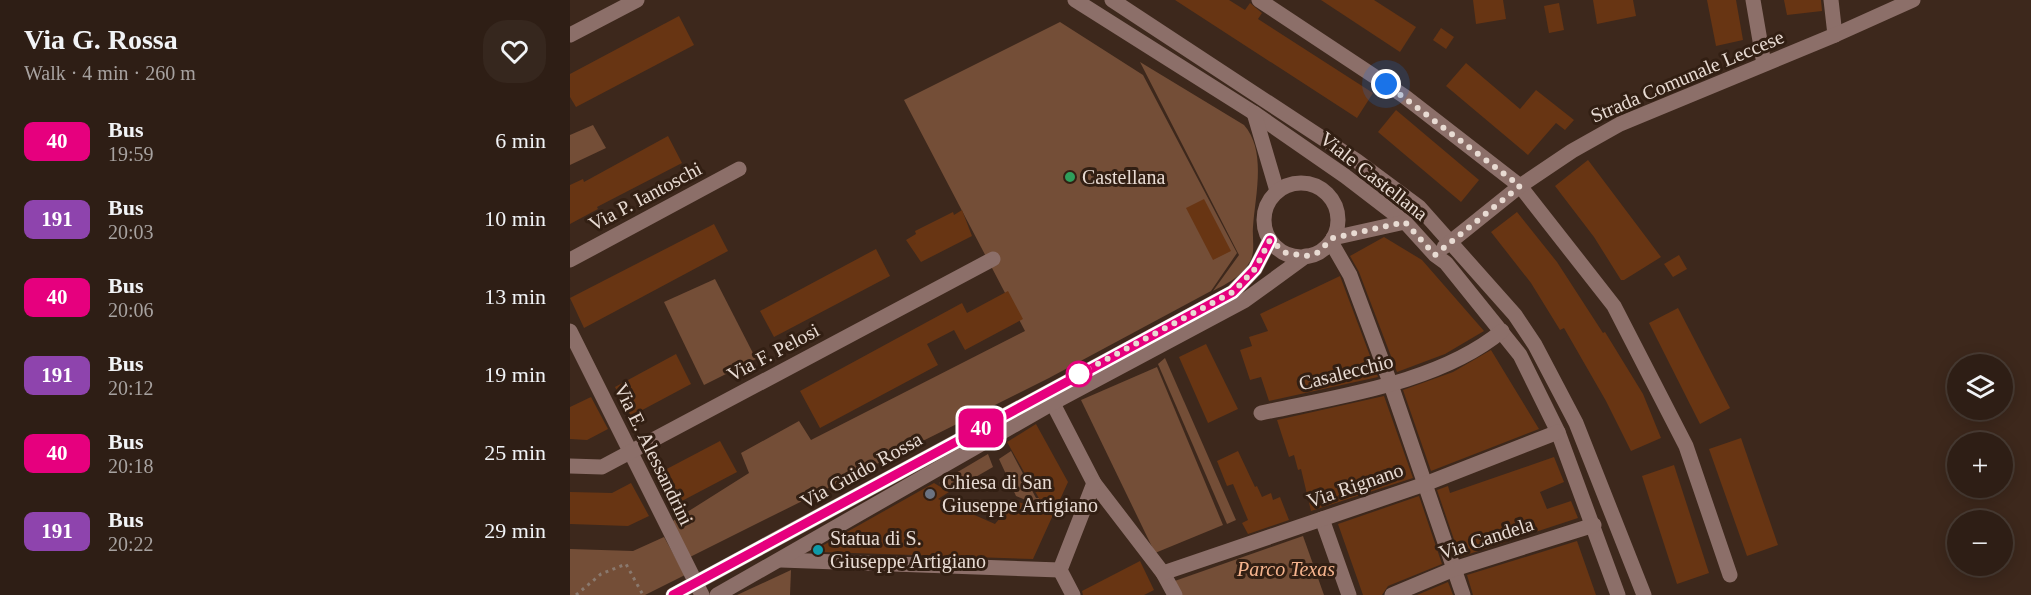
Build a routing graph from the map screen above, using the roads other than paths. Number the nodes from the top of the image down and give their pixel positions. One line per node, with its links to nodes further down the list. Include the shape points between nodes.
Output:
1 (637, 0): 8 (street)
2 (1075, 0): 11 (street, Viale Castellana)
3 (1112, 0): 12 (street)
4 (1259, 0): 15 (street, via 1404,96)
5 (1753, 0): 10 (street)
6 (1831, 0): 9 (street)
7 (1912, 0): 9 (street, Strada Comunale Leccese)
8 (570, 35)
9 (1835, 35): 10 (street, Strada Comunale Leccese)
10 (1764, 64): 15 (street, Strada Comunale Leccese, via 1620,124)
11 (1254, 113): 14 (street, Viale Castellana); 16 (street)
12 (1357, 161): 14 (street); 21 (street, via 1419,207)
13 (739, 170): 25 (street, Via P. Iantoschi)
14 (1345, 176): 17 (street); 18 (street, Viale Castellana)
15 (1520, 186): 21 (street, Strada Comunale Leccese); 43 (street, via 1614,306 1686,446)
16 (1277, 191): 17 (street, via 1295,183); 19 (street, via 1265,209)
17 (1324, 191): 20 (street, via 1338,218)
18 (1405, 222): 20 (street); 22 (street, Viale Castellana)
19 (1270, 240): 23 (street, via 1286,253); 29 (street, Via Guido Rossa, via 1255,269 1233,292)
20 (1332, 240): 23 (street, via 1317,253); 28 (street, via 1350,275)
21 (1450, 241): 22 (street, Strada Comunale Leccese); 53 (street, via 1515,315 1535,345 1576,423)
22 (1435, 255): 27 (street, Viale Castellana)
23 (1306, 256): 29 (street, via 1244,301)
24 (993, 259): 32 (street, Via F. Pelosi)
25 (570, 260)
26 (570, 331): 32 (street, Via E. Alessandrini)
27 (1502, 331): 28 (street, Casalecchio, via 1482,347); 31 (street, Viale Castellana, via 1520,355)
28 (1392, 385): 30 (street, Casalecchio); 35 (street)
29 (1049, 398): 34 (street); 38 (street, Via Guido Rossa); 39 (street)
30 (1261, 413)
31 (1558, 432): 35 (street, Via Rignano); 37 (street, Viale Castellana)
32 (630, 453): 33 (street, Via F. Pelosi, via 602,467); 44 (street, Via E. Alessandrini)
33 (570, 466)
34 (1094, 483): 41 (street); 42 (street)
35 (1425, 484): 36 (street, Via Rignano); 40 (street)
36 (1322, 519): 42 (street, Via Rignano); 49 (street)
37 (1594, 525): 40 (street, Via Candela); 52 (street, Viale Castellana)
38 (746, 558): 39 (street); 44 (street, Via Guido Rossa)
39 (782, 560): 41 (street); 46 (street)
40 (1454, 569): 50 (street, Via Candela); 51 (street)
41 (1060, 570): 47 (street)
42 (1163, 573): 48 (street)
43 (1730, 575)
44 (699, 589): 45 (street, Via Guido Rossa)
45 (673, 595)
46 (717, 595)
47 (1073, 595)
48 (1175, 595)
49 (1349, 595)
50 (1392, 595)
51 (1463, 595)
52 (1618, 595)
53 (1644, 595)

